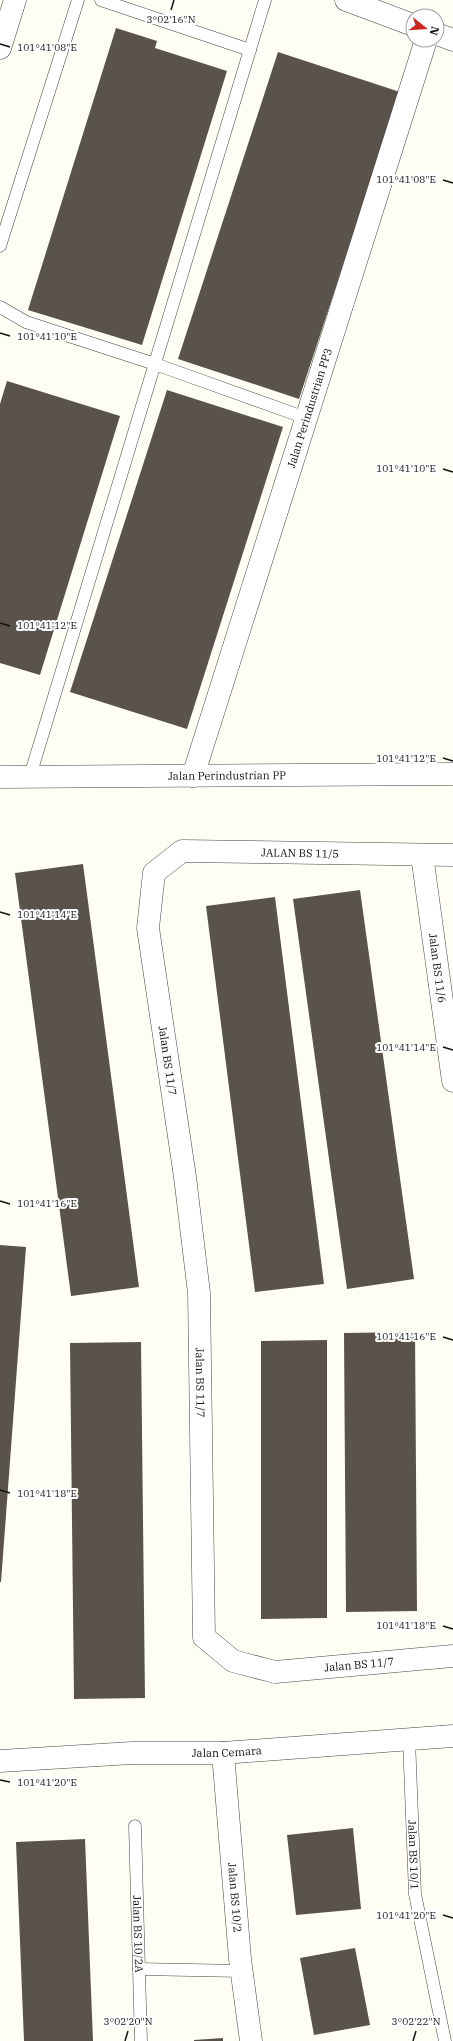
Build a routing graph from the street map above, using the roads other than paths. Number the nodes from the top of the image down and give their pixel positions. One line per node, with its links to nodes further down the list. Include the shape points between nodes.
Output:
1 (15, 0): 7 (street)
2 (78, 0): 10 (lane)
3 (101, 0): 9 (lane)
4 (265, 0): 9 (lane)
5 (346, 0): 6 (street)
6 (405, 22)
7 (0, 48)
8 (423, 48): 13 (street, Jalan Perindustrian PP3)
9 (250, 50): 12 (lane)
10 (0, 246)
11 (0, 307): 12 (lane, via 26,322)
12 (155, 364): 13 (lane); 16 (lane)
13 (306, 418): 17 (street, Jalan Perindustrian PP3)
14 (453, 774): 17 (street, Jalan Perindustrian PP)
15 (0, 776): 16 (street, Jalan Perindustrian PP)
16 (30, 776): 17 (street, Jalan Perindustrian PP)
17 (193, 776)
18 (422, 855): 19 (street, JALAN BS 11/5); 20 (street, JALAN BS 11/5, via 182,851); 21 (street, Jalan BS 11/6)
19 (453, 855)
20 (154, 873): 22 (street, Jalan BS 11/7, via 148,928 185,1177 199,1293 204,1637 233,1661 275,1672)
21 (453, 1081)
22 (453, 1656)
23 (453, 1736): 24 (street, Jalan Cemara)
24 (409, 1738): 25 (street, Jalan Cemara); 32 (lane, Jalan BS 10/1, via 415,1894)
25 (223, 1753): 26 (street, Jalan Cemara, via 132,1753); 29 (street, Jalan BS 10/2)
26 (0, 1761)
27 (135, 1826): 28 (lane, Jalan BS 10/2A)
28 (139, 1969): 29 (lane); 30 (lane, Jalan BS 10/2A)
29 (242, 1971): 31 (street, Jalan BS 10/2)
30 (141, 2041)
31 (252, 2041)
32 (445, 2041)

